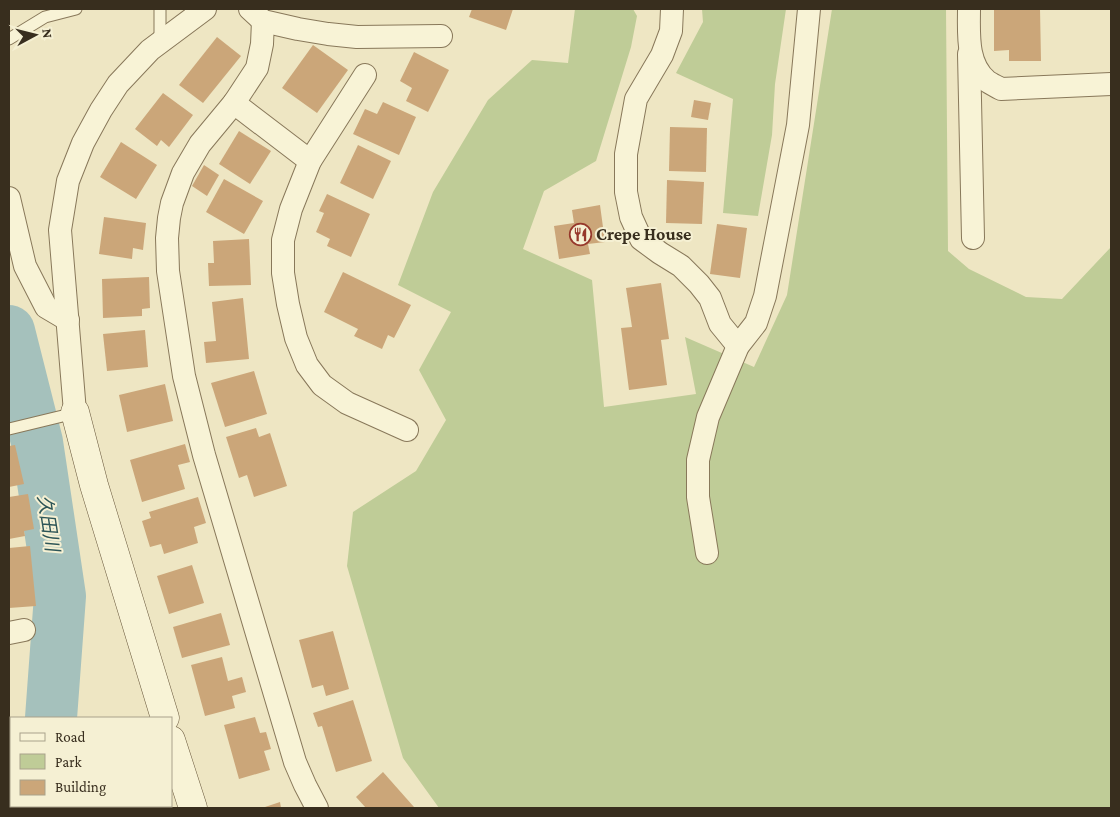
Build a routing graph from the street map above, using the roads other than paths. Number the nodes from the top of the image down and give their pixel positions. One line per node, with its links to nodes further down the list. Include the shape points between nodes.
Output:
1 (160, 9): 11 (lane)
2 (205, 9): 11 (street)
3 (672, 9): 19 (street, via 671,31 662,55 636,99 626,154 626,192 631,217 641,239 681,266 700,284 710,298 720,324)
4 (809, 9): 19 (street, via 798,125 765,296 756,323)
5 (968, 9): 10 (street)
6 (72, 10): 9 (lane, via 44,17)
7 (256, 15): 8 (street, via 298,30 357,37); 14 (street, via 262,44 257,68)
8 (441, 36)
9 (9, 39)
10 (969, 43): 13 (street, via 974,64 986,80 1001,89); 17 (street)
11 (160, 44): 18 (street, via 150,50 118,84 83,143 68,181 60,230)
12 (365, 75): 15 (street)
13 (1107, 90)
14 (234, 103): 15 (street); 27 (street, via 200,144 183,172 169,218 168,271 184,376 204,455 295,762)
15 (310, 161): 22 (street, via 283,240 283,272 296,338 307,364 322,385 347,403)
16 (10, 205): 18 (street, via 25,266 46,306)
17 (974, 238)
18 (68, 320): 20 (street)
19 (738, 346): 23 (street, via 708,417 698,460 698,497)
20 (64, 415): 21 (lane); 24 (street, via 97,494)
21 (9, 429)
22 (408, 430)
23 (707, 553)
24 (164, 717)
25 (172, 743): 26 (street)
26 (193, 808)
27 (317, 808)

